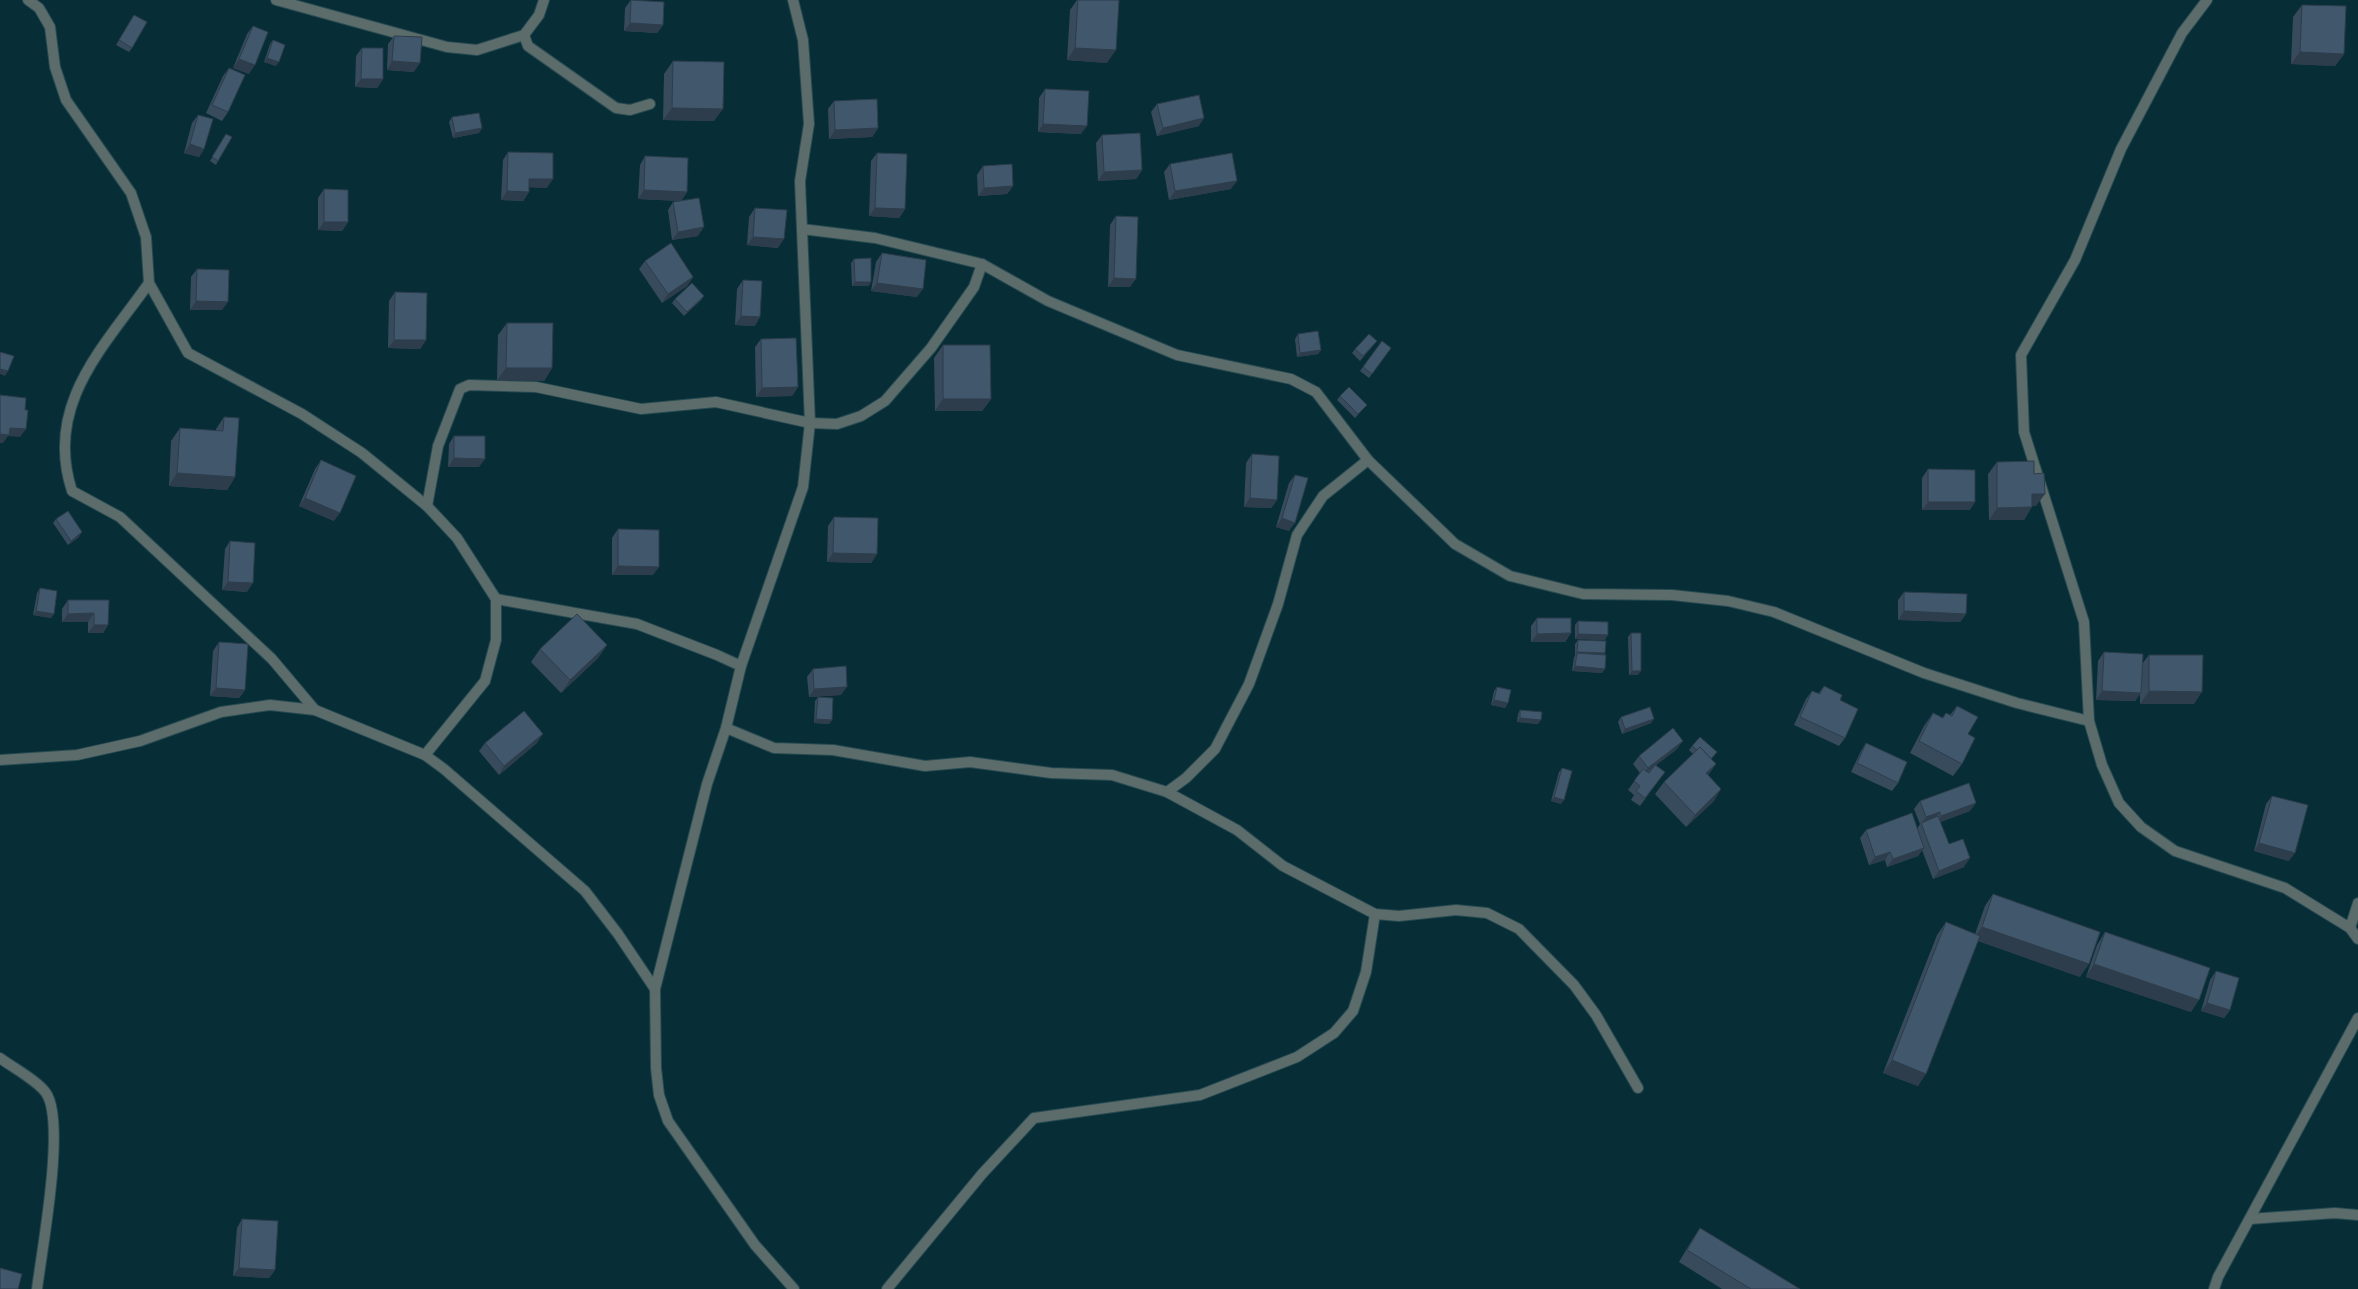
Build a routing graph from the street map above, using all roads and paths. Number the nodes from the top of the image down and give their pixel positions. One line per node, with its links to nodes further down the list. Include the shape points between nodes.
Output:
1 (28, 0): 10 (street, via 39,8 50,27 55,67 66,100 131,193 146,237)
2 (276, 0): 6 (street, via 447,47 477,50)
3 (544, 0): 6 (street, via 539,15)
4 (793, 0): 8 (street, via 803,40 809,124 800,181)
5 (2207, 0): 17 (street, via 2182,33 2121,149 2075,260 2021,355 2024,432 2084,622)
6 (524, 35): 7 (street, via 528,46 616,108 630,110)
7 (650, 104)
8 (802, 229): 9 (street, via 875,238); 11 (street)
9 (982, 264): 11 (street, via 974,287 931,348 885,401 860,416 836,424); 12 (street, via 1048,301 1177,355 1291,379 1316,392)
10 (149, 283): 13 (street, via 188,352 310,418 362,453); 16 (street, via 95,355 76,391 65,436 67,476 72,491 120,517 272,659)
11 (810, 423): 13 (street, via 716,402 641,409 536,387 469,385 460,388 438,446); 15 (street, via 802,487)
12 (1368, 460): 17 (street, via 1455,544 1510,576 1583,594 1672,595 1728,601 1774,612 1924,673 2017,704); 21 (street, via 1323,496 1297,535 1278,604 1249,684 1214,749)
13 (427, 506): 14 (street, via 457,538)
14 (496, 599): 15 (street, via 636,624); 19 (street, via 496,640 485,681)
15 (741, 666): 18 (street)
16 (315, 710): 19 (street); 20 (street, via 270,704 221,712 140,741 77,755)
17 (2089, 721): 24 (street, via 2102,765 2119,803 2142,827 2175,851 2285,888)
18 (726, 728): 21 (street, via 774,748 833,750 925,766 970,762 1051,773 1112,775); 26 (street, via 707,784)
19 (425, 755): 26 (street, via 483,801 584,891)
20 (0, 760)
21 (1167, 792): 23 (street, via 1237,830 1283,866)
22 (2358, 903): 24 (street)
23 (1375, 914): 29 (street, via 1399,916 1456,910 1487,912 1519,928 1574,985 1596,1014); 34 (street, via 1366,972 1353,1011 1334,1033 1297,1057 1200,1095 1034,1118 982,1174)
24 (2350, 928): 25 (street)
25 (2358, 939)
26 (655, 989): 33 (street, via 658,1095 668,1121 755,1245)
27 (2358, 1018): 31 (street)
28 (0, 1058): 32 (street, via 45,1090 52,1104 55,1145)
29 (1638, 1088)
30 (2358, 1215): 31 (street, via 2335,1213)
31 (2250, 1219): 35 (street)
32 (37, 1289)
33 (794, 1289)
34 (887, 1289)
35 (2214, 1289)

